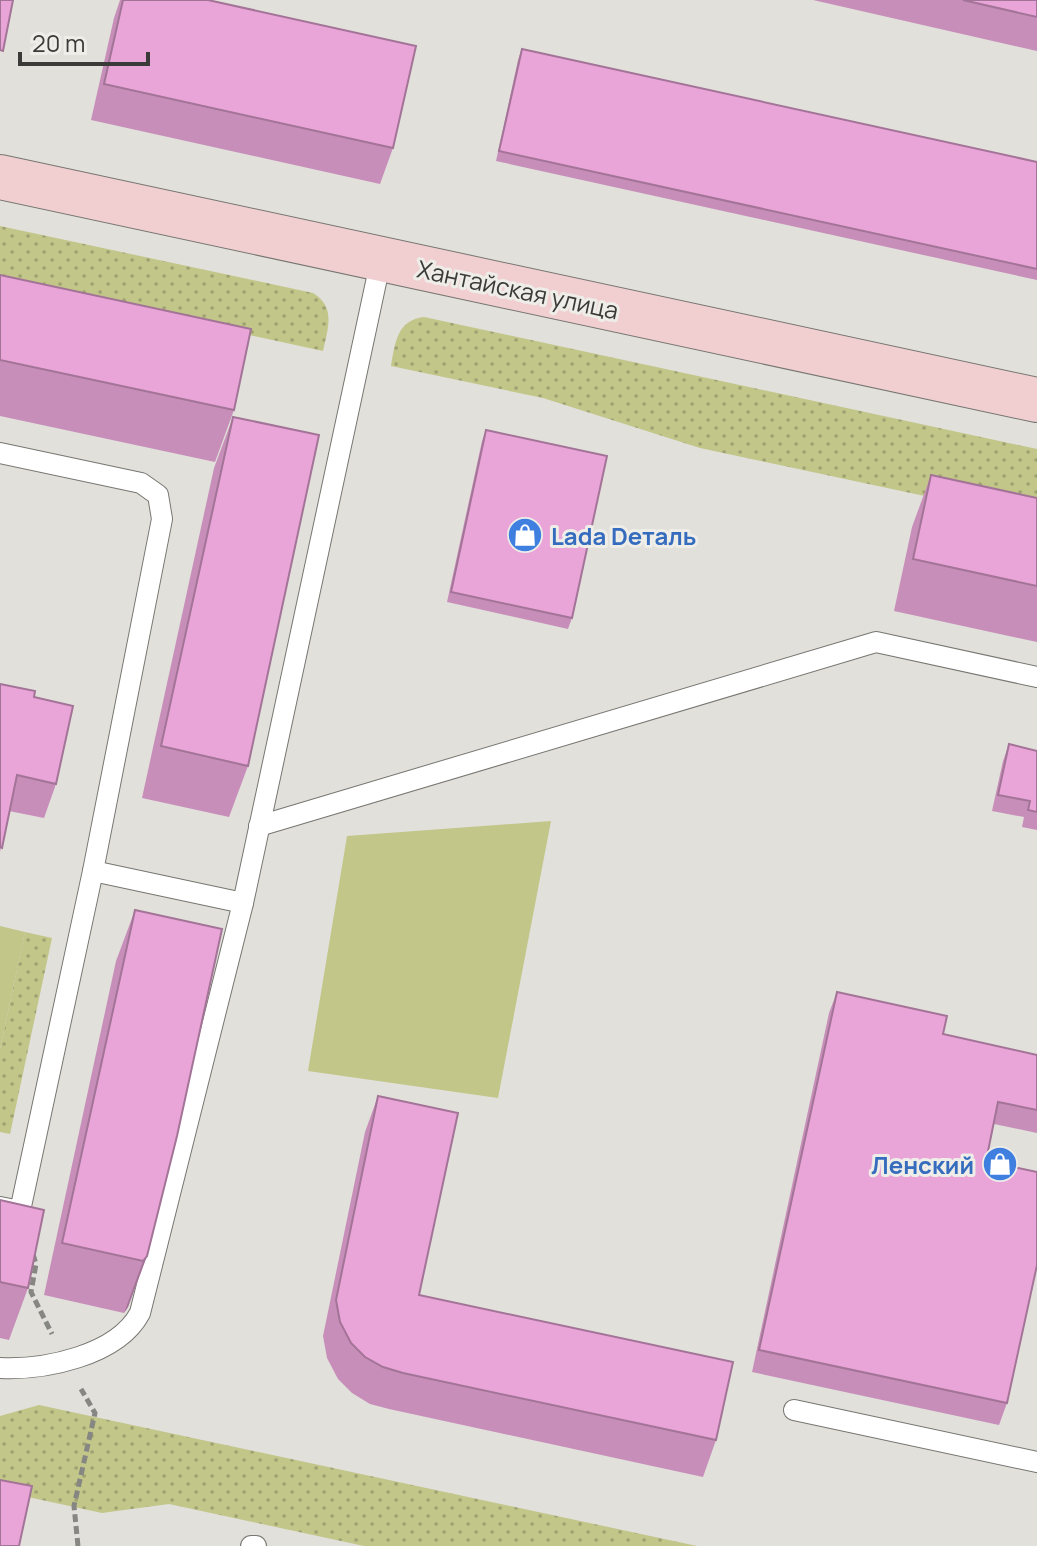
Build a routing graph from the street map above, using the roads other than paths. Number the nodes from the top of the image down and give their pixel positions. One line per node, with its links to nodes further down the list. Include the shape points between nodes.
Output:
1 (0, 177): 2 (street, Хантайская улица)
2 (381, 259): 3 (street, Хантайская улица); 6 (lane)
3 (1037, 400)
4 (0, 453): 7 (lane, via 141,483 158,495 162,519)
5 (1037, 677): 6 (lane, via 876,642)
6 (259, 826): 8 (lane)
7 (93, 871): 8 (lane); 9 (lane)
8 (243, 903): 10 (lane, via 140,1313 120,1338 66,1362)
9 (10, 1209)
10 (0, 1368)
11 (794, 1410): 12 (lane)
12 (1037, 1462)

